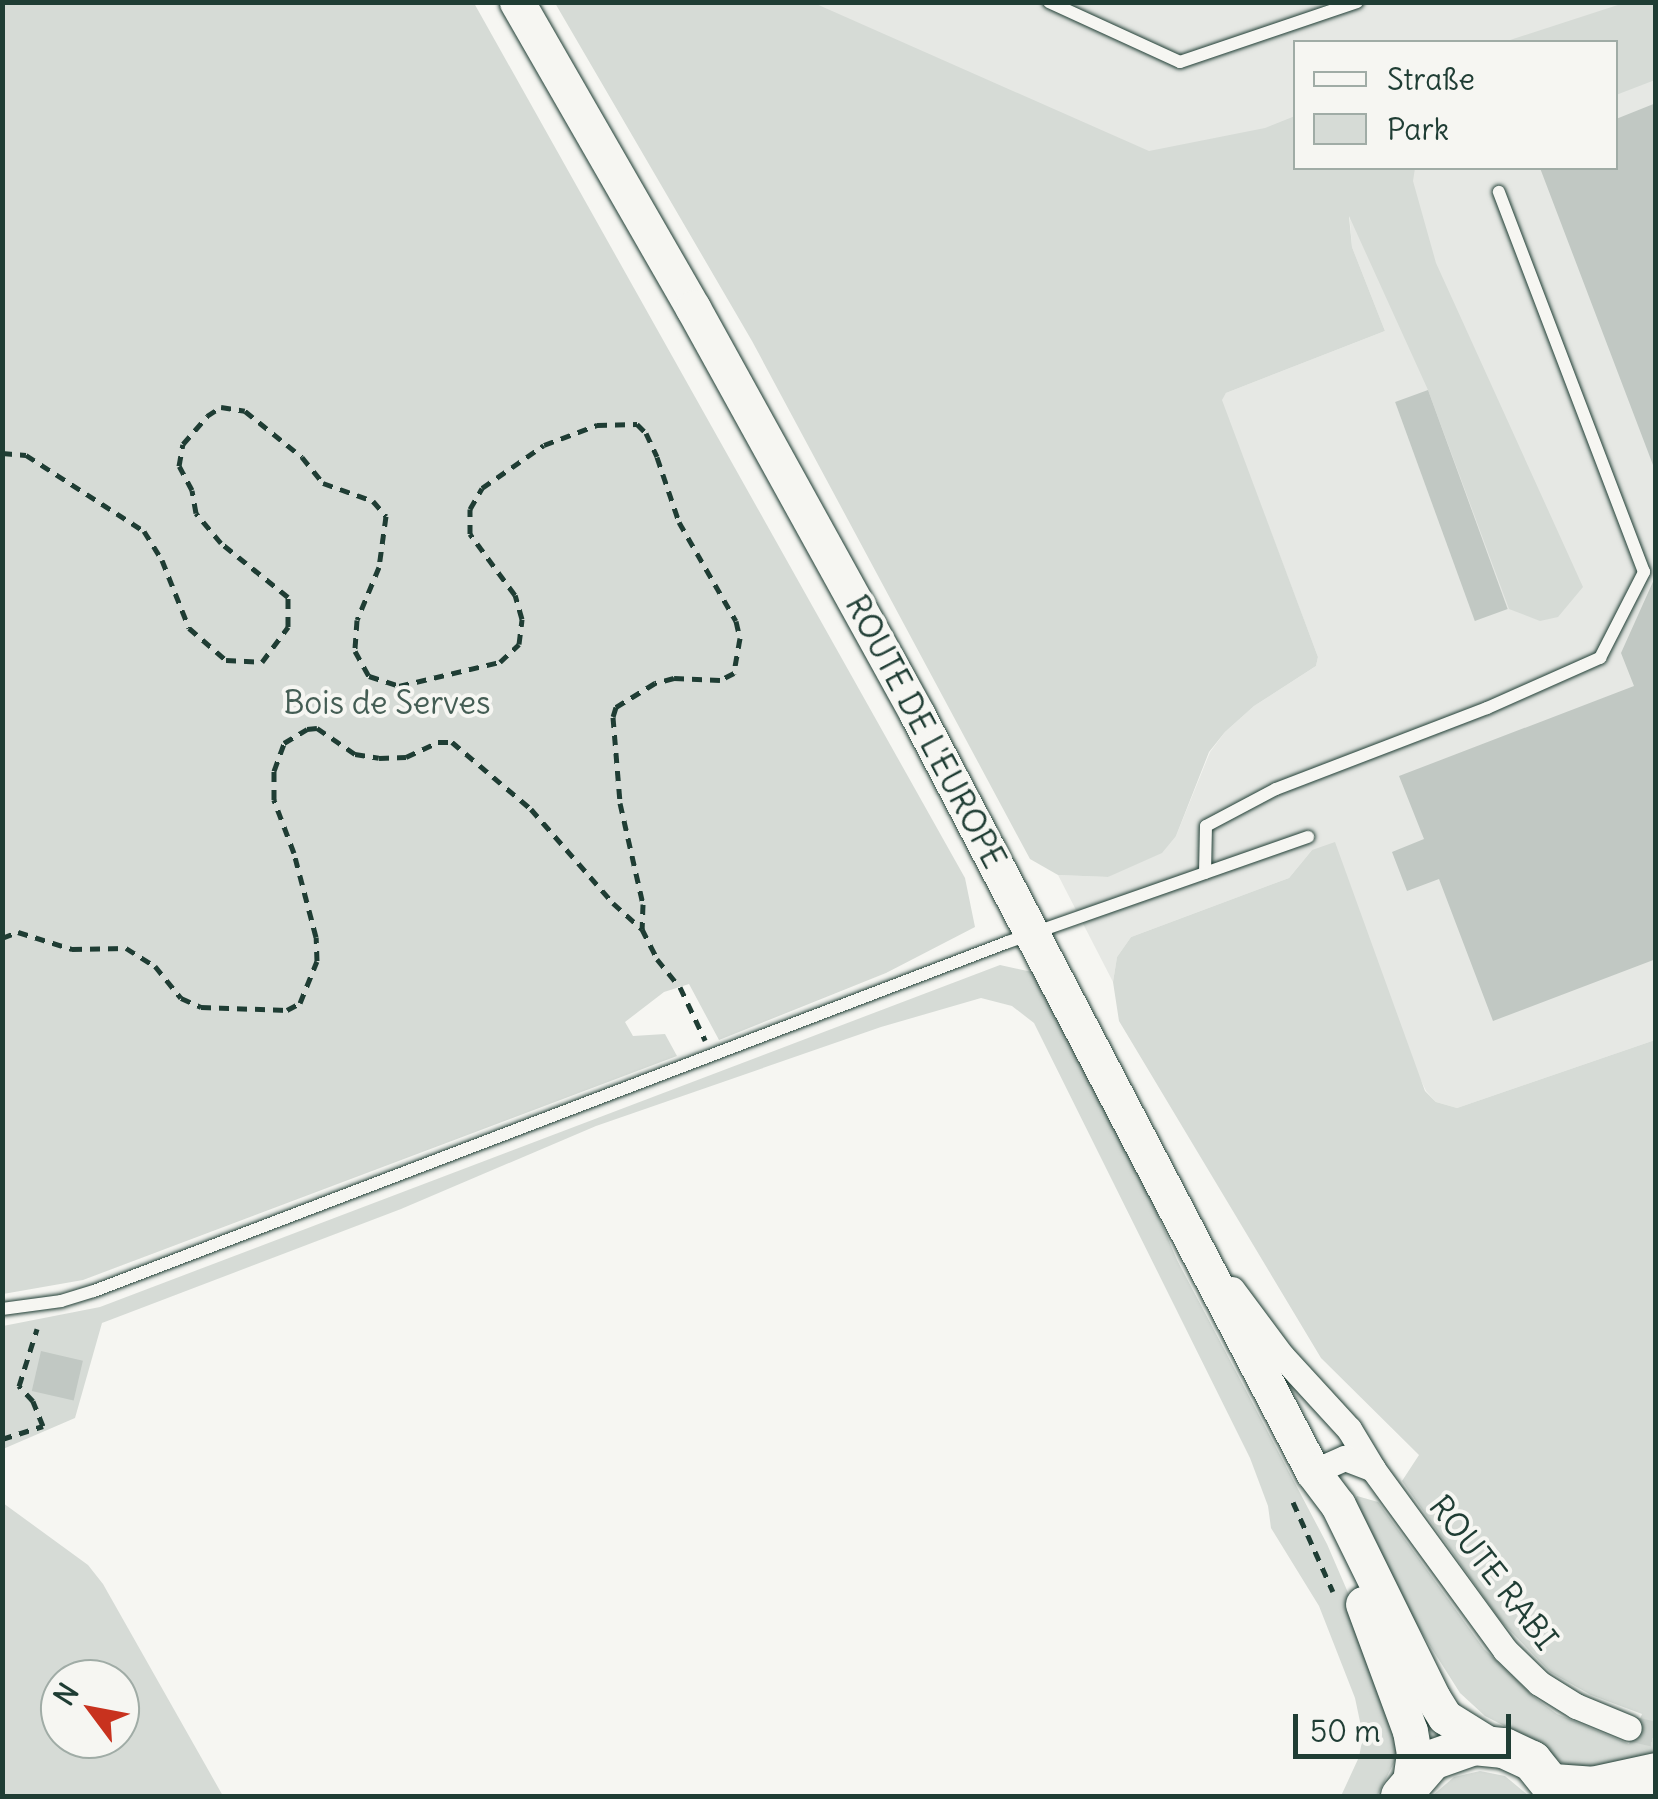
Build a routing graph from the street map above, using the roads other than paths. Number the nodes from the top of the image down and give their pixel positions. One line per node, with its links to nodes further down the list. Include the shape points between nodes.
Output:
1 (517, 2): 7 (street, ROUTE DE L'EUROPE, via 805,508)
2 (1049, 2): 3 (lane, via 1180,62)
3 (1357, 2)
4 (1499, 192): 6 (lane, via 1644,572 1600,658 1276,789 1206,826)
5 (1308, 836): 6 (lane)
6 (1205, 874): 7 (lane)
7 (1034, 934): 8 (street, ROUTE DE L'EUROPE); 9 (lane, via 94,1292)
8 (1186, 1229): 10 (street, ROUTE RABI, via 1282,1356 1349,1429); 11 (street, ROUTE DE L'EUROPE)
9 (2, 1309)
10 (1373, 1469): 11 (street, via 1345,1458); 12 (street, ROUTE RABI, via 1521,1667 1576,1706)
11 (1313, 1472): 13 (street, ROUTE DE L'EUROPE, via 1338,1505 1433,1698 1445,1716); 15 (street, ROUTE DE L'EUROPE, via 1410,1731 1414,1752)
12 (1629, 1728)
13 (1490, 1745): 15 (main road, via 1444,1753); 16 (main road, via 1532,1762)
14 (1656, 1773): 16 (main road)
15 (1405, 1788)
16 (1557, 1790)

